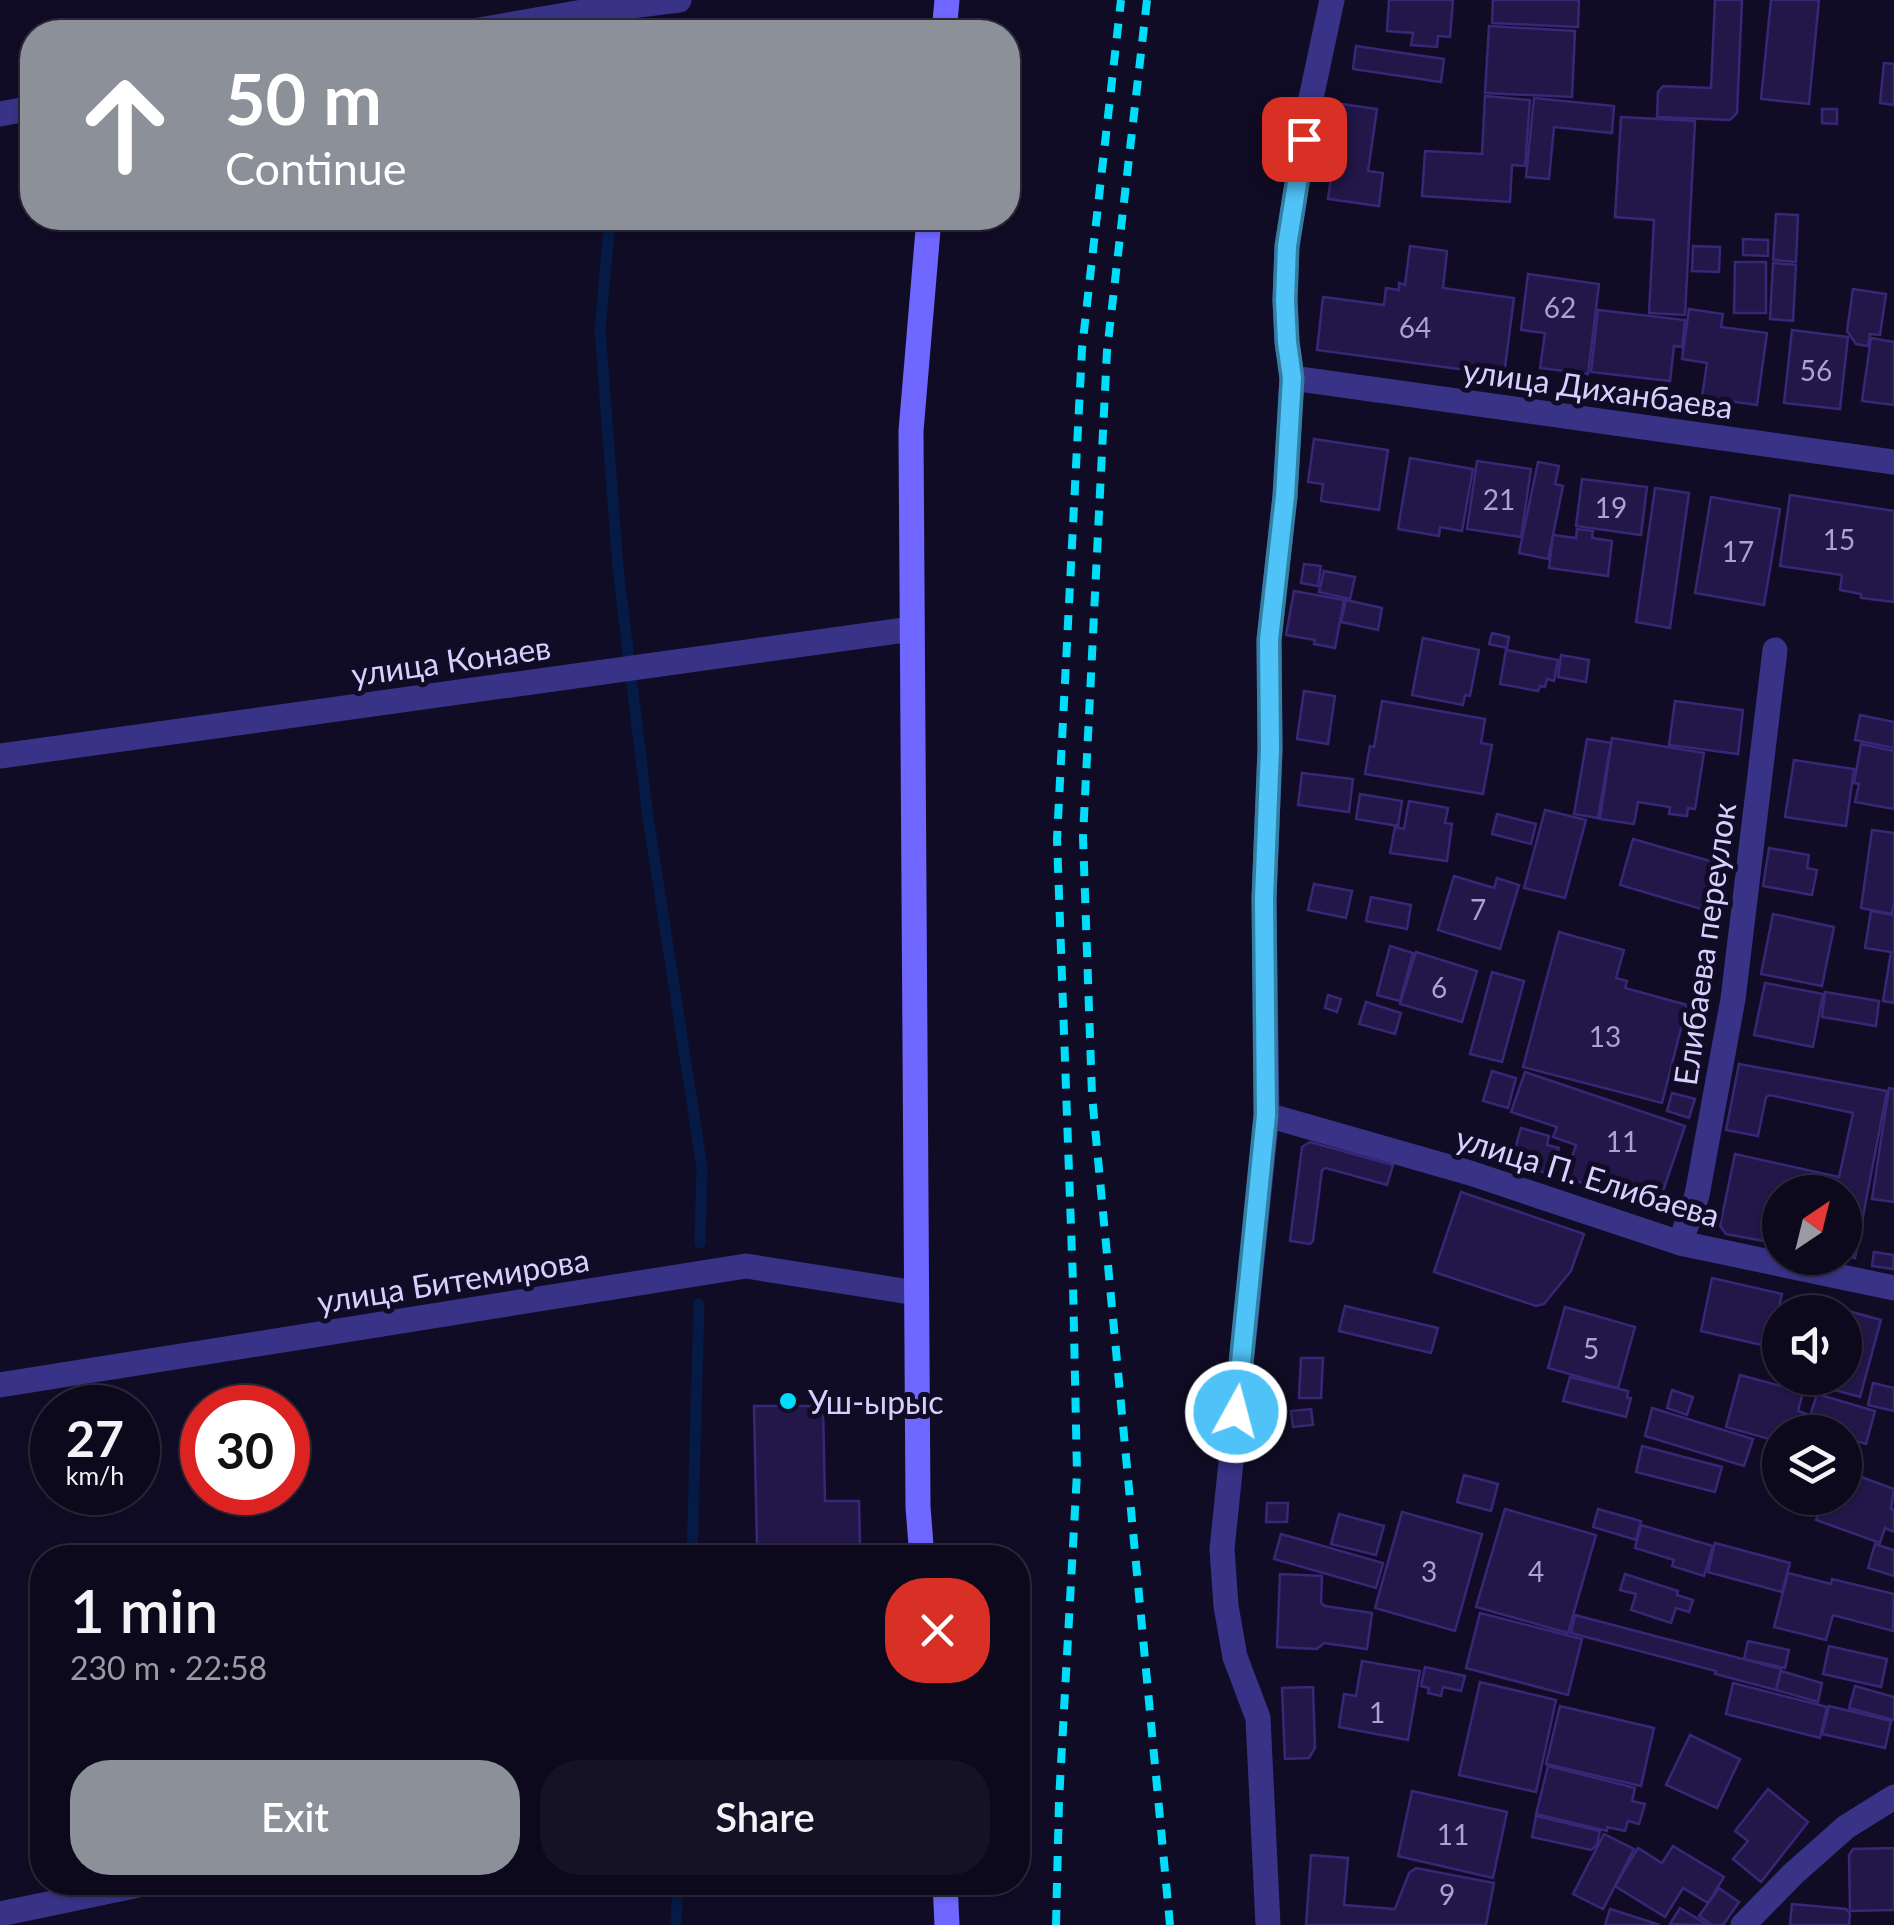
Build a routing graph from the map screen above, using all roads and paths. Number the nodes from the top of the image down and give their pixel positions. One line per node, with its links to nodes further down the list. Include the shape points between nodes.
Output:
1 (1332, 0): 5 (street, via 1287,246)
2 (673, 1): 3 (street)
3 (537, 20)
4 (928, 230): 7 (main road, via 911,431)
5 (1292, 378): 6 (street, улица Диханбаева); 10 (street, via 1269,640)
6 (1894, 462)
7 (912, 629): 9 (street, улица Конаев); 13 (main road)
8 (1775, 650): 11 (street, Елибаева переулок, via 1733,999 1698,1194)
9 (0, 756)
10 (1266, 1115): 11 (street, улица П. Елибаева); 21 (street, via 1222,1549 1234,1656 1258,1718)
11 (1680, 1243): 12 (street, улица П. Елибаева)
12 (1894, 1288)
13 (916, 1293): 14 (street, улица Битемирова, via 746,1266); 15 (main road)
14 (0, 1385)
15 (921, 1545)
16 (1894, 1798): 22 (street, via 1846,1828)
17 (91, 1895): 19 (street)
18 (946, 1895): 20 (main road)
19 (0, 1914)
20 (948, 1925)
21 (1268, 1925)
22 (1743, 1925)

